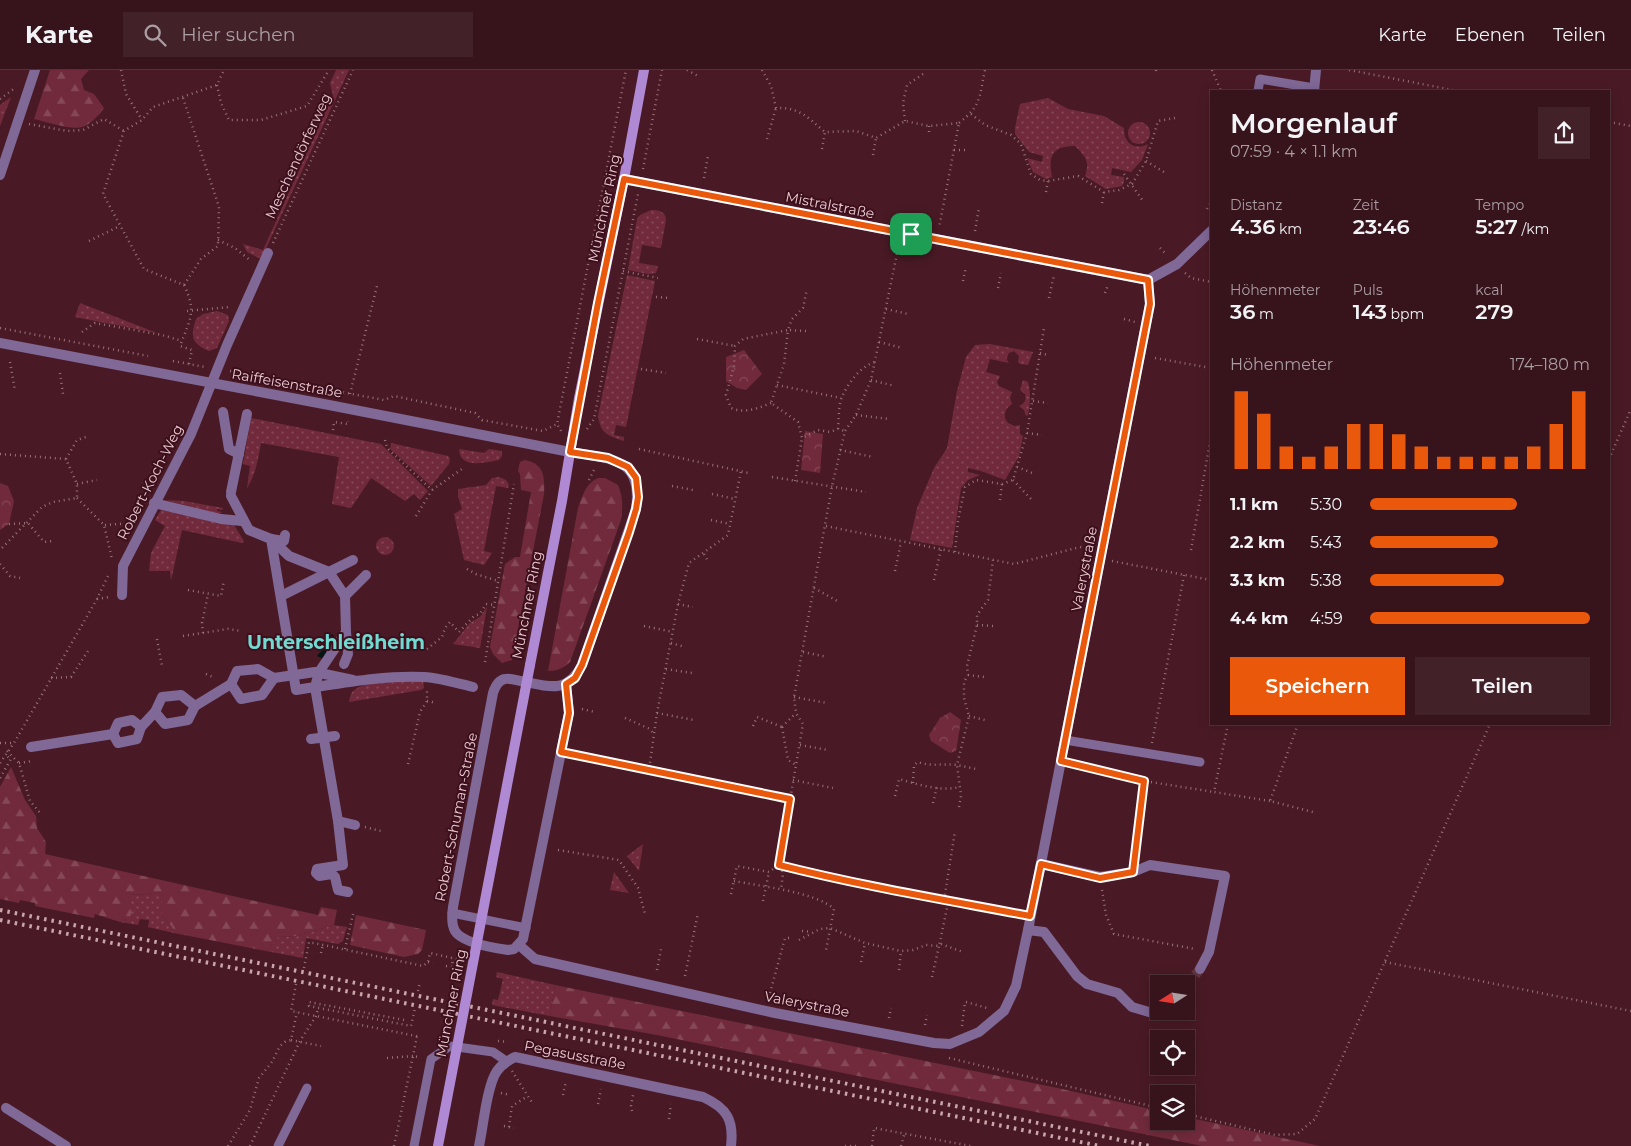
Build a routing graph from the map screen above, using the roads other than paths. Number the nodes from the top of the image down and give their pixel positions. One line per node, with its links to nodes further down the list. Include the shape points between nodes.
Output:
1 (35, 70): 7 (street)
2 (644, 70): 8 (main road, Münchner Ring)
3 (1316, 70): 6 (street)
4 (1261, 74): 5 (lane); 6 (lane)
5 (1258, 90)
6 (1314, 90)
7 (0, 175)
8 (624, 179): 11 (street, Mistralstraße); 16 (main road, Münchner Ring)
9 (1210, 232): 11 (street, via 1177,264)
10 (268, 253): 13 (street)
11 (1148, 280): 45 (street, Valerystraße, via 1150,304)
12 (0, 343): 13 (street, Raiffeisenstraße)
13 (212, 384): 16 (street, Raiffeisenstraße); 18 (street, Robert-Koch-Weg, via 191,434)
14 (223, 412): 17 (street, via 228,449)
15 (247, 414): 17 (street)
16 (570, 452): 35 (street, via 608,458 628,467 636,478 638,497 629,532 582,665 575,678); 64 (main road, Münchner Ring, bridge)
17 (238, 454): 19 (street, via 231,494)
18 (154, 503): 19 (street, via 221,519); 25 (street, Robert-Koch-Weg, via 123,566)
19 (242, 520): 21 (street, via 249,530)
20 (285, 535): 21 (street, via 284,541)
21 (272, 538): 23 (street, via 289,556); 26 (street)
22 (353, 560): 23 (street)
23 (329, 572): 26 (street); 27 (street)
24 (366, 575): 27 (street)
25 (122, 594)
26 (281, 596): 31 (street)
27 (345, 596): 28 (street)
28 (346, 632): 29 (street, via 348,654); 30 (street)
29 (342, 671): 30 (street); 33 (street)
30 (319, 672): 31 (street); 36 (street)
31 (294, 675): 32 (street); 36 (street, via 296,690)
32 (274, 678): 34 (street, via 258,669 237,671); 34 (street, via 267,693 241,699)
33 (356, 681): 36 (street); 37 (street, via 426,677)
34 (230, 684): 38 (street)
35 (566, 684): 52 (street, Robert-Schuman-Straße, via 547,686 506,678 497,683); 53 (street, via 569,713)
36 (315, 687): 43 (street)
37 (473, 687)
38 (195, 706): 39 (street, via 181,695 162,698); 39 (street, via 188,720 165,724)
39 (155, 712): 40 (street)
40 (141, 727): 41 (street, via 132,720 118,723); 41 (street, via 137,739 118,743)
41 (113, 734): 46 (street)
42 (336, 736): 43 (street)
43 (324, 737): 44 (street); 48 (street)
44 (312, 739)
45 (1065, 740): 47 (lane); 50 (street, Valerystraße)
46 (31, 747)
47 (1200, 762)
48 (338, 820): 49 (street); 51 (street, via 343,865 317,869 316,873 318,876 332,874 338,890)
49 (355, 825)
50 (1041, 864): 54 (street, Valerystraße); 56 (street, via 1100,878 1150,866 1225,876 1209,952)
51 (348, 892)
52 (452, 913): 53 (lane); 55 (street, Robert-Schuman-Straße, via 454,930 466,940 508,950)
53 (526, 928): 55 (street)
54 (1028, 930): 55 (street, Valerystraße, via 1016,986 1004,1011 979,1032 950,1044 766,1011 535,959); 57 (street, via 1044,932 1077,976 1088,984 1118,993 1132,1007)
55 (519, 944)
56 (1200, 969)
57 (1150, 1012)
58 (506, 1061): 63 (lane, via 493,1052 450,1046 431,1059); 65 (street, Pegasusstraße, via 495,1073); 66 (street, Pegasusstraße, via 515,1057 527,1059 703,1097 724,1110 731,1128)
59 (307, 1088): 62 (lane)
60 (6, 1108): 61 (street)
61 (66, 1146)
62 (278, 1146)
63 (414, 1146)
64 (438, 1146)
65 (479, 1146)
66 (731, 1146)

